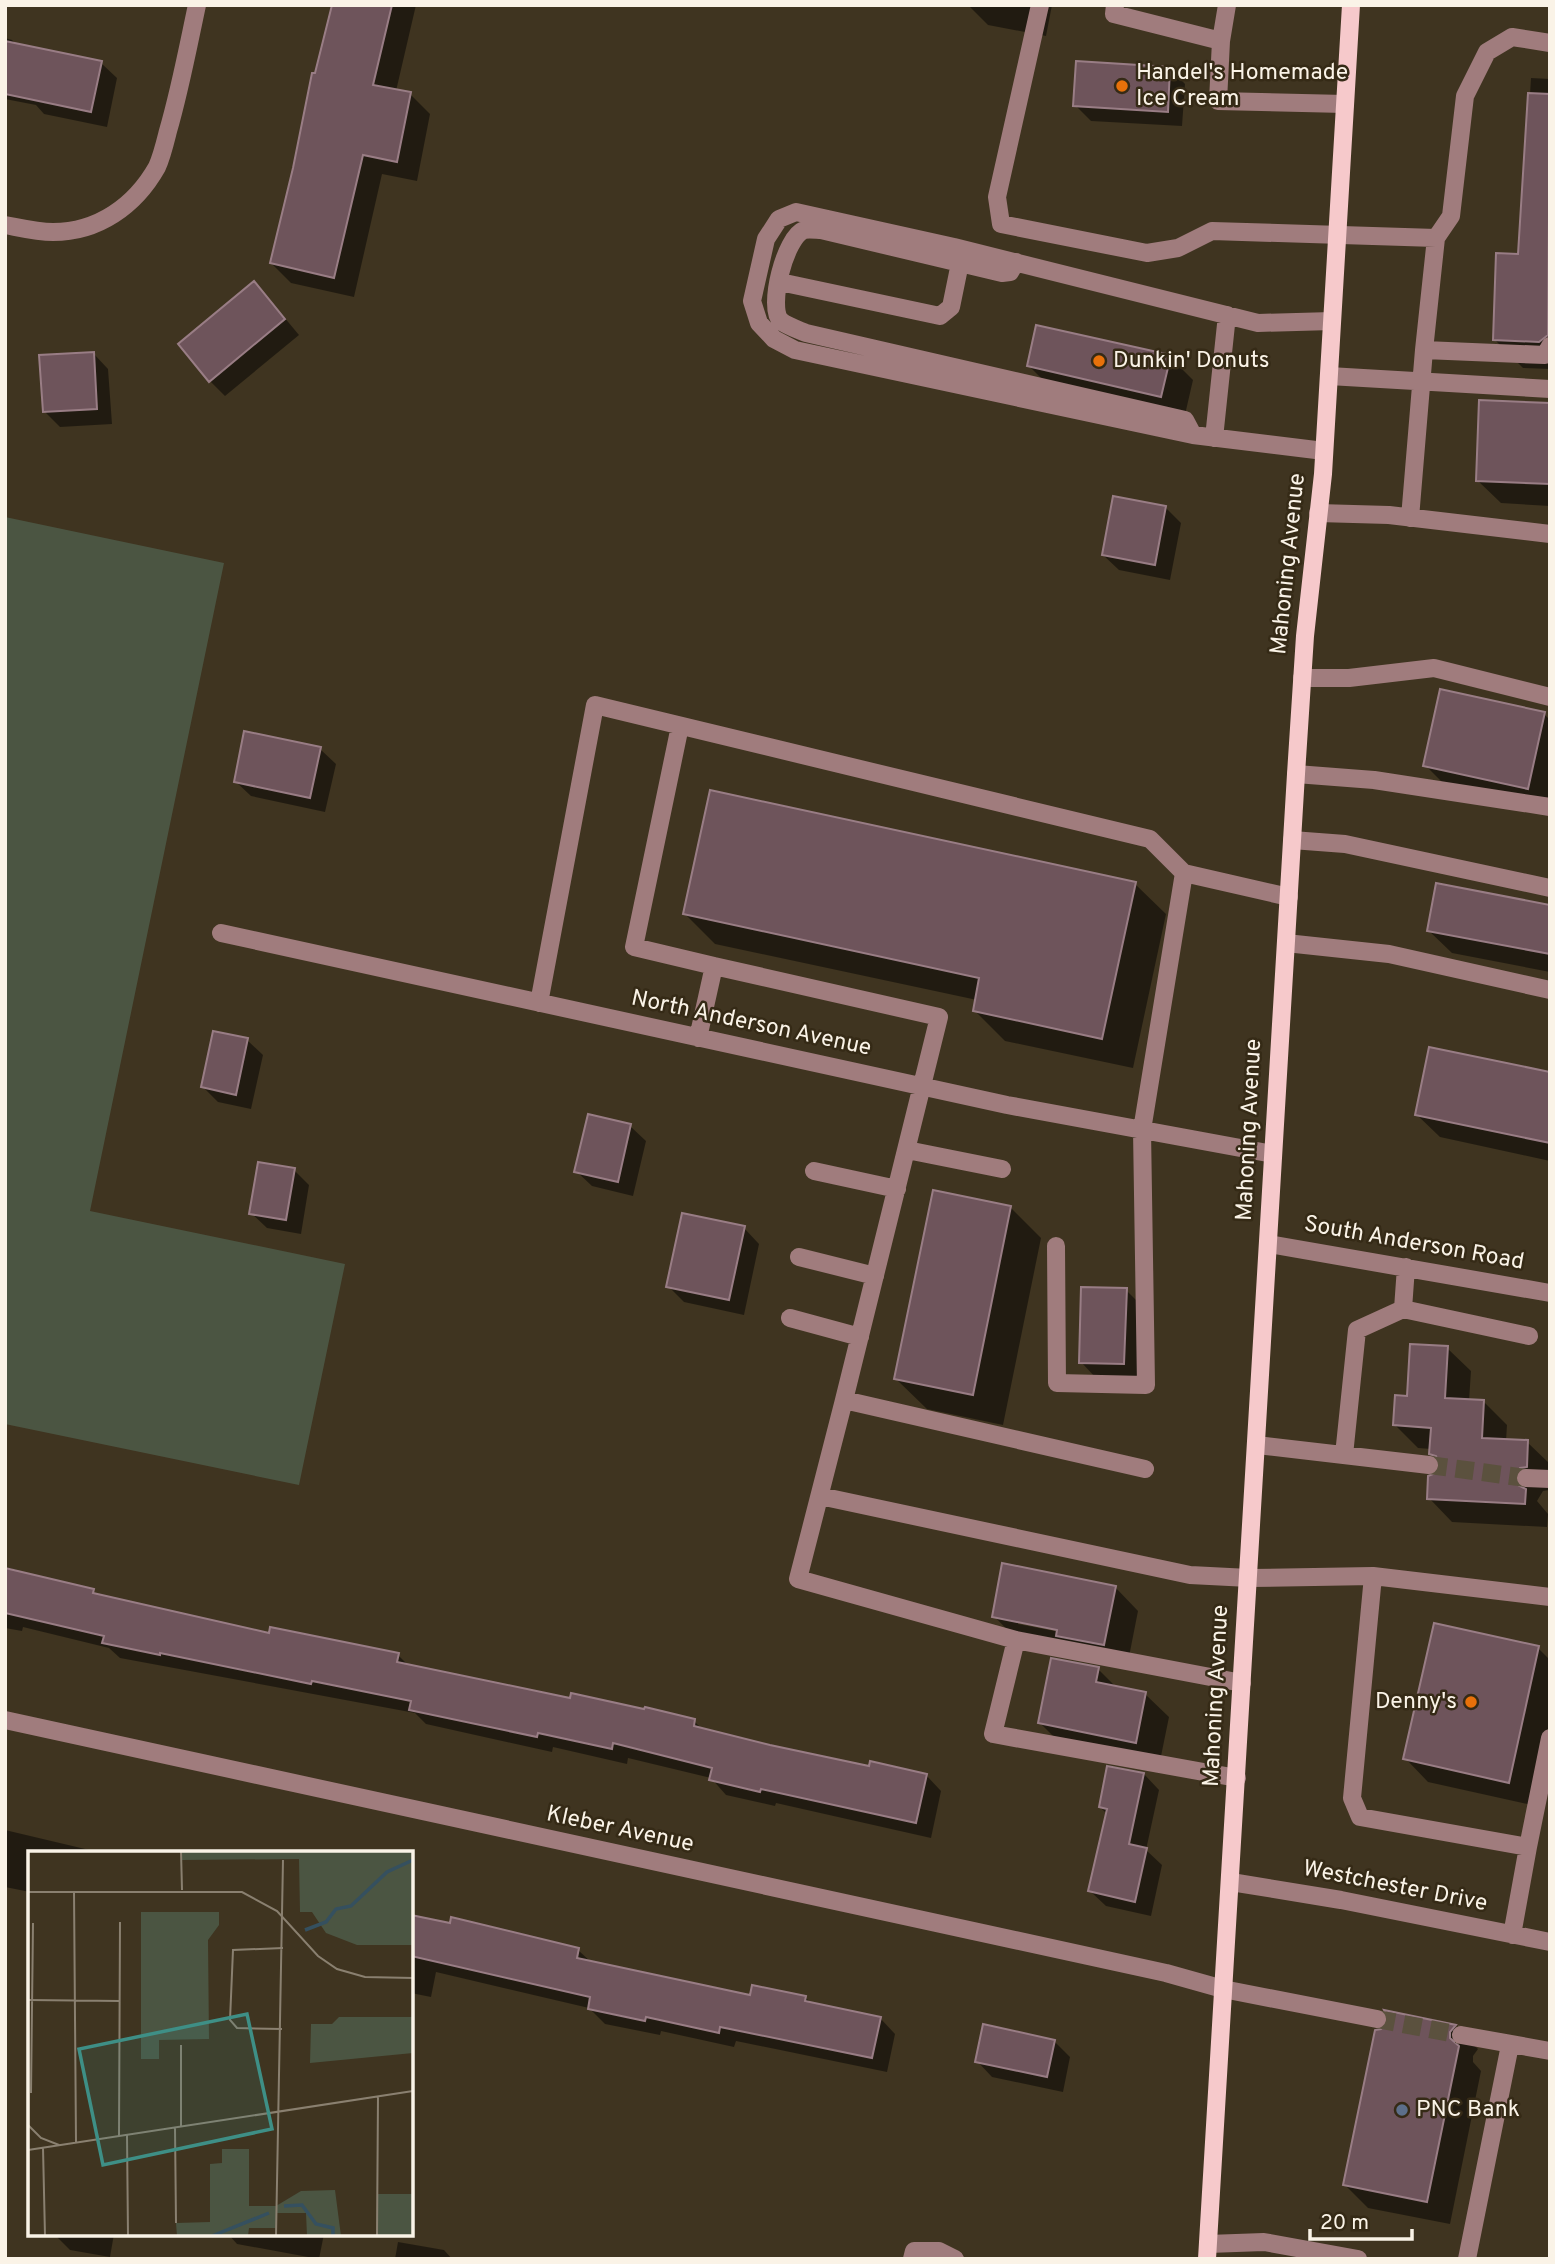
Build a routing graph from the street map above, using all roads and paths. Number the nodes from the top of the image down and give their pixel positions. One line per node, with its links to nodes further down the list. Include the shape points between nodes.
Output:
1 (197, 5): 9 (street, via 158,164 140,193 121,211 88,227 55,232)
2 (1040, 5): 10 (street, via 998,197 1001,223 1147,253 1178,248 1212,231)
3 (1115, 5): 6 (street, via 1114,14)
4 (1227, 5): 6 (street)
5 (1351, 5): 8 (main road, Mahoning Avenue)
6 (1221, 41): 8 (street, via 1218,101)
7 (1550, 43): 11 (street, via 1512,37 1487,52 1465,96 1451,216)
8 (1345, 104): 10 (main road, Mahoning Avenue)
9 (5, 225)
10 (1337, 236): 11 (street); 16 (main road, Mahoning Avenue)
11 (1436, 238): 18 (street)
12 (1016, 262): 13 (street, via 1010,272 1002,273); 15 (street); 22 (street, via 796,212 779,219 766,239 752,301 759,323 774,339 795,350)
13 (960, 263): 14 (street, via 821,230 804,230 793,239 783,259); 14 (street, via 951,307 940,316)
14 (780, 282): 22 (street, via 775,310 781,321 806,333 1185,420)
15 (1227, 315): 16 (street, via 1258,323); 23 (street)
16 (1332, 321): 19 (main road, Mahoning Avenue)
17 (1550, 346): 18 (street, via 1545,355)
18 (1424, 349): 20 (street)
19 (1329, 376): 20 (street); 24 (main road, Mahoning Avenue)
20 (1420, 380): 21 (street); 26 (street)
21 (1550, 389)
22 (1193, 435): 23 (street)
23 (1213, 438): 24 (street)
24 (1324, 451): 25 (main road, Mahoning Avenue)
25 (1318, 513): 26 (street); 28 (main road, Mahoning Avenue)
26 (1410, 518): 27 (street)
27 (1550, 534)
28 (1302, 678): 29 (street, via 1349,678 1433,668); 31 (main road, Mahoning Avenue)
29 (1550, 697)
30 (680, 726): 34 (street, via 1150,839); 39 (street, via 634,947); 41 (street, via 595,705)
31 (1296, 774): 32 (street, via 1374,780); 33 (main road, Mahoning Avenue)
32 (1550, 807)
33 (1292, 840): 35 (street, via 1345,844); 36 (main road, Mahoning Avenue)
34 (1184, 873): 36 (street); 44 (street)
35 (1550, 888)
36 (1289, 897): 38 (main road, Mahoning Avenue)
37 (221, 933): 41 (street, North Anderson Avenue)
38 (1286, 943): 40 (street, via 1389,954); 46 (main road, Mahoning Avenue)
39 (714, 966): 42 (street); 43 (street, via 939,1017)
40 (1550, 990)
41 (540, 1003): 42 (street, North Anderson Avenue)
42 (698, 1038): 43 (street, North Anderson Avenue)
43 (921, 1086): 44 (street, North Anderson Avenue); 45 (street)
44 (1142, 1130): 46 (street, North Anderson Avenue); 51 (street, via 1146,1385 1057,1383)
45 (907, 1150): 47 (street); 49 (street)
46 (1273, 1154): 50 (main road, Mahoning Avenue)
47 (1002, 1169)
48 (814, 1171): 49 (street)
49 (897, 1189): 54 (street)
50 (1269, 1244): 53 (street, South Anderson Road); 61 (main road, Mahoning Avenue)
51 (1056, 1247)
52 (799, 1257): 54 (street)
53 (1406, 1266): 55 (street, South Anderson Road); 56 (street)
54 (875, 1276): 59 (street)
55 (1550, 1293)
56 (1402, 1309): 58 (street); 62 (street, via 1357,1330)
57 (790, 1318): 59 (street)
58 (1529, 1336)
59 (860, 1337): 60 (street)
60 (844, 1400): 64 (street); 67 (street)
61 (1257, 1445): 62 (street); 69 (main road, Mahoning Avenue)
62 (1344, 1455): 63 (street)
63 (1429, 1465)
64 (1145, 1469)
65 (1526, 1478): 66 (street)
66 (1550, 1479)
67 (820, 1496): 69 (street, via 1190,1575); 71 (street, via 798,1579)
68 (1373, 1576): 69 (street); 70 (street); 76 (street, via 1352,1798 1360,1817)
69 (1249, 1578): 72 (main road, Mahoning Avenue)
70 (1550, 1597)
71 (1016, 1640): 72 (street); 75 (street, via 993,1734)
72 (1242, 1683): 75 (main road, Mahoning Avenue)
73 (5, 1720): 80 (street, Kleber Avenue)
74 (1550, 1738): 76 (street)
75 (1237, 1779): 77 (main road, Mahoning Avenue)
76 (1528, 1847): 78 (street)
77 (1231, 1882): 78 (street, Westchester Drive); 80 (main road, Mahoning Avenue)
78 (1512, 1935): 79 (street, Westchester Drive)
79 (1550, 1942)
80 (1223, 1989): 81 (street, Kleber Avenue); 85 (main road, Mahoning Avenue)
81 (1377, 2019)
82 (1461, 2035): 83 (street)
83 (1510, 2045): 84 (street); 89 (street)
84 (1550, 2051)
85 (1207, 2252): 88 (street, via 1264,2242)
86 (912, 2259): 87 (street, via 914,2251 939,2251)
87 (955, 2259)
88 (1358, 2259)
89 (1466, 2259)

